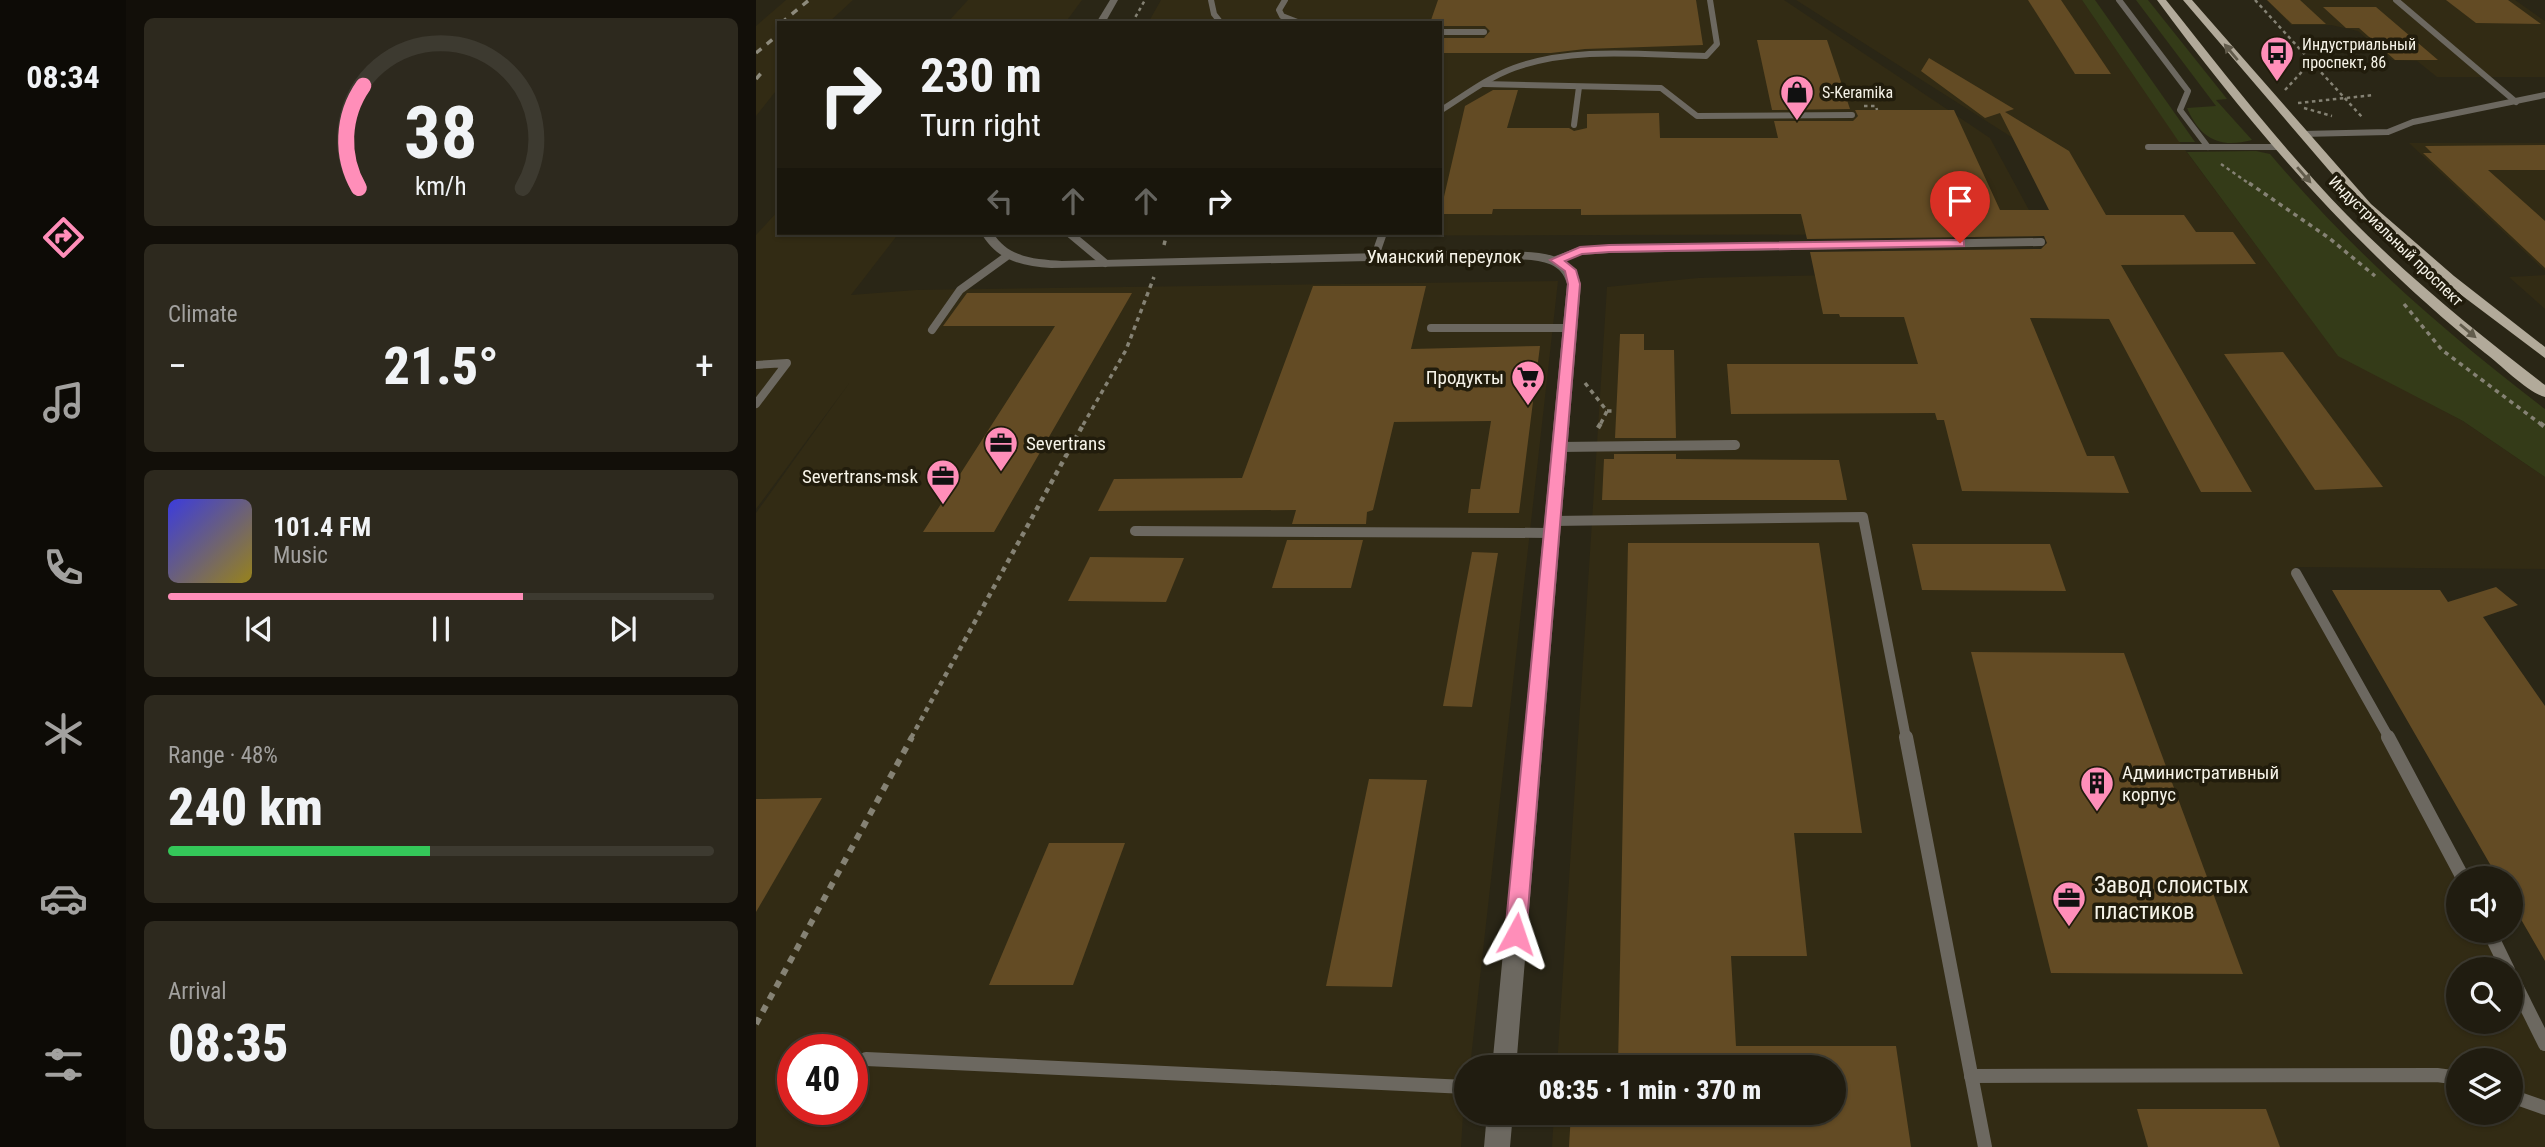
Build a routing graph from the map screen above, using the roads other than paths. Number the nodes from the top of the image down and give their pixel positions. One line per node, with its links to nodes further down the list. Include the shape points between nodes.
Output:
1 (1114, 0): 9 (street)
2 (1211, 0): 10 (lane)
3 (1285, 0): 11 (lane, via 1279,10)
4 (1710, 0): 14 (lane, via 1717,44 1706,56 1544,60 1514,68)
5 (2119, 0): 23 (lane, via 2188,91 2180,110)
6 (2161, 0): 24 (main road, Индустриальный проспект)
7 (2187, 0): 21 (main road, Индустриальный проспект, one-way to 7)
8 (2396, 0): 17 (lane)
9 (1101, 21)
10 (1219, 21)
11 (1295, 21)
12 (1442, 32): 13 (lane)
13 (1484, 32)
14 (1484, 84): 15 (lane); 18 (lane)
15 (1579, 87): 19 (lane, via 1661,88 1697,116); 20 (lane)
16 (2545, 95): 17 (lane)
17 (2516, 102): 21 (lane, via 2413,122 2388,132)
18 (1442, 110)
19 (1852, 115)
20 (1574, 125)
21 (2302, 134): 36 (main road, Индустриальный проспект, via 2367,207 2410,246)
22 (2148, 147): 23 (lane)
23 (2208, 147): 24 (lane)
24 (2280, 147): 38 (main road, Индустриальный проспект, one-way to 38, via 2399,272)
25 (989, 235): 29 (street, via 993,246)
26 (1071, 235): 32 (lane)
27 (1383, 235): 30 (lane)
28 (2041, 242): 31 (lane, via 1609,249 1580,251)
29 (1007, 256): 32 (street, Уманский переулок, via 1031,263); 35 (lane, via 960,289)
30 (1375, 256): 31 (street, Уманский переулок, via 1502,254); 32 (street, Уманский переулок)
31 (1556, 260): 34 (street, via 1570,270 1574,284)
32 (1105, 263)
33 (1431, 328): 34 (lane)
34 (1570, 328): 41 (street)
35 (932, 330)
36 (2545, 354)
37 (756, 365): 39 (lane, via 787,363)
38 (2545, 392)
39 (756, 404)
40 (1735, 446): 41 (lane)
41 (1559, 447): 42 (street)
42 (1551, 527): 43 (lane); 48 (street); 50 (lane, via 1863,517)
43 (1135, 531)
44 (2296, 573): 45 (lane)
45 (2457, 866)
46 (2523, 1000): 47 (lane)
47 (2545, 1044)
48 (1505, 1055)
49 (868, 1059): 52 (lane)
50 (1971, 1076): 51 (lane); 57 (lane)
51 (2446, 1076)
52 (1454, 1086)
53 (2523, 1100): 54 (lane)
54 (2545, 1108)
55 (1499, 1125): 56 (street)
56 (1497, 1147)
57 (1985, 1147)

